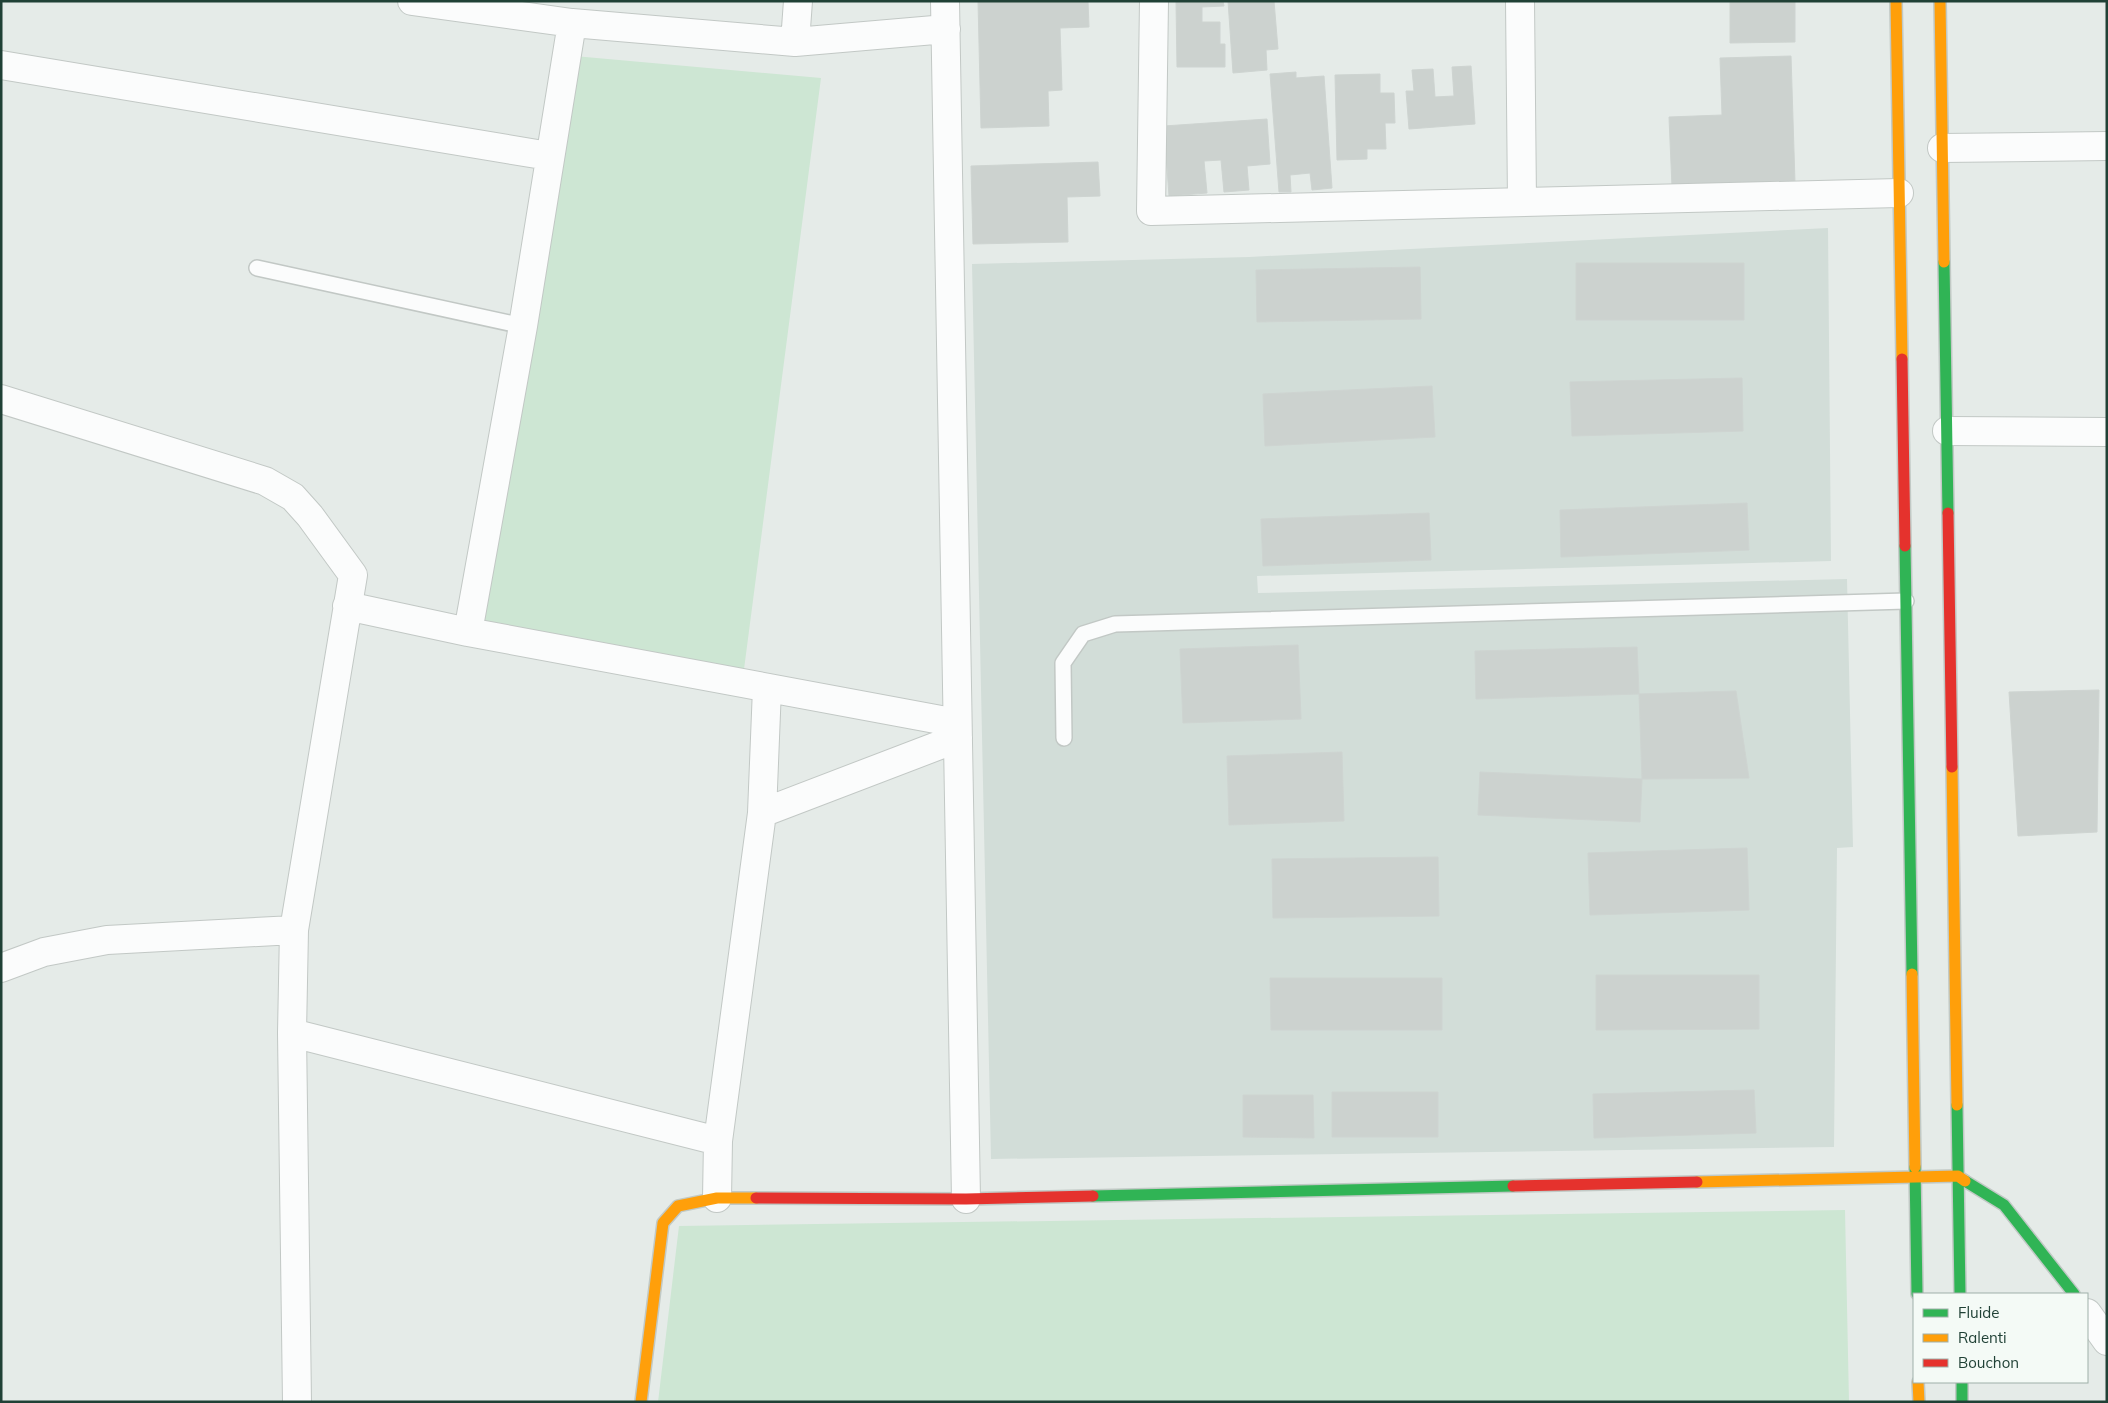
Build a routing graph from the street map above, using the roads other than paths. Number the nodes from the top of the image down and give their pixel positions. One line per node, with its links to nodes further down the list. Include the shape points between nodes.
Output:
1 (412, 1): 8 (street)
2 (798, 1): 10 (street)
3 (944, 1): 9 (street)
4 (1154, 1): 16 (street, via 1151,211)
5 (1520, 1): 16 (street)
6 (1896, 1): 15 (main road)
7 (1940, 1): 13 (main road)
8 (572, 23): 10 (street); 14 (street)
9 (946, 29): 10 (street); 26 (street)
10 (795, 42)
11 (1, 65): 14 (street)
12 (2107, 146): 13 (street)
13 (1942, 148): 20 (main road)
14 (549, 156): 18 (street)
15 (1899, 193): 16 (street); 22 (main road)
16 (1522, 202)
17 (257, 268): 18 (lane)
18 (523, 326): 24 (street)
19 (1, 399): 23 (street, via 265,481 293,497 354,575)
20 (1947, 431): 21 (street); 33 (main road)
21 (2107, 432)
22 (1906, 601): 27 (lane, via 1115,624 1083,634 1063,663); 34 (main road)
23 (347, 606): 24 (street); 29 (street)
24 (468, 632): 25 (street)
25 (767, 688): 26 (street); 28 (street)
26 (958, 731): 28 (street); 36 (street)
27 (1064, 738)
28 (762, 813): 32 (street)
29 (294, 930): 30 (street, via 107,940 44,952); 31 (street)
30 (1, 968)
31 (292, 1034): 32 (street); 44 (street)
32 (718, 1141): 35 (street)
33 (1958, 1176): 34 (main road); 38 (main road); 39 (main road, via 2004,1205)
34 (1916, 1178): 36 (main road); 37 (main road)
35 (717, 1198): 36 (main road); 45 (main road, via 678,1206 663,1223)
36 (966, 1199)
37 (1917, 1293)
38 (1960, 1293)
39 (2073, 1293)
40 (2088, 1314): 41 (street)
41 (2107, 1341)
42 (1918, 1383): 46 (main road)
43 (1962, 1383): 47 (main road)
44 (297, 1402)
45 (641, 1402)
46 (1919, 1402)
47 (1962, 1402)

